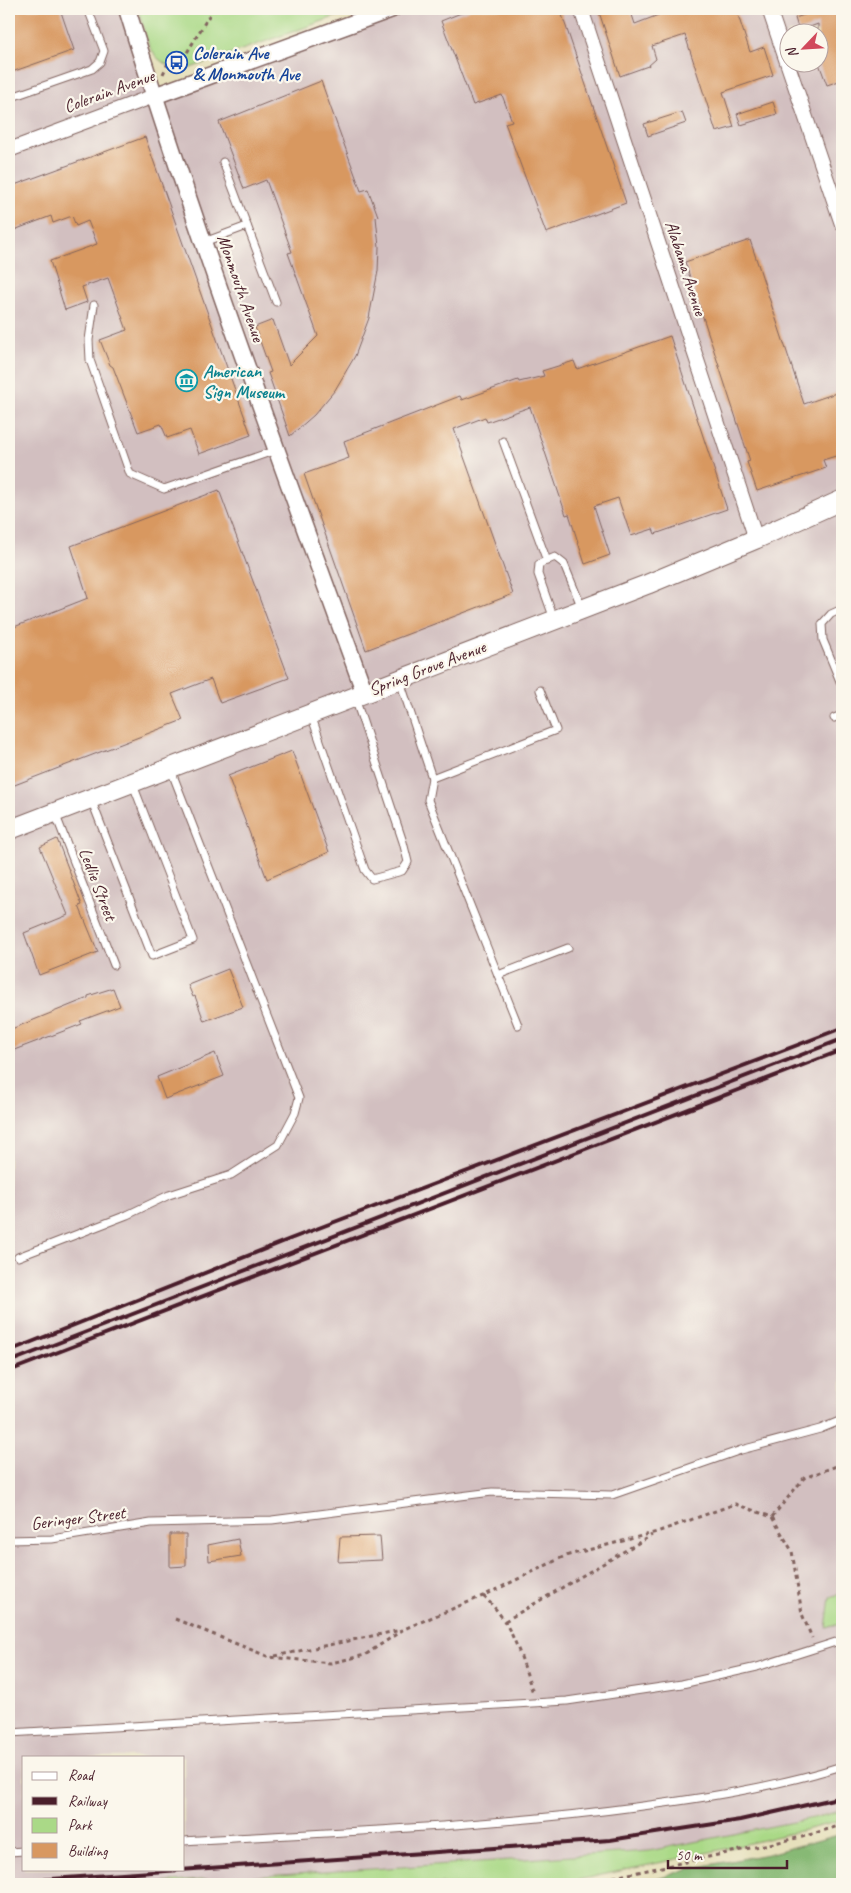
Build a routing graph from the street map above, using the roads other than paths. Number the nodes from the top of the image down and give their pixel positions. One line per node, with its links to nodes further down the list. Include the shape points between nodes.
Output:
1 (88, 9): 7 (lane, via 104,51 100,62 92,69)
2 (127, 9): 6 (street, Monmouth Avenue)
3 (392, 9): 6 (street, Colerain Avenue)
4 (581, 9): 18 (street, Alabama Avenue)
5 (769, 9): 10 (street)
6 (154, 96): 8 (street, Colerain Avenue); 12 (street, Monmouth Avenue)
7 (9, 98)
8 (9, 150)
9 (223, 162): 11 (lane)
10 (842, 224)
11 (247, 226): 12 (lane); 13 (lane)
12 (204, 242): 16 (street, Monmouth Avenue)
13 (276, 302)
14 (94, 305): 16 (lane, via 90,360 130,474 164,489)
15 (503, 441): 19 (lane)
16 (277, 450): 26 (street, Monmouth Avenue)
17 (842, 500): 18 (main road, Spring Grove Avenue)
18 (756, 539): 20 (main road, Spring Grove Avenue)
19 (547, 561): 20 (lane, via 555,557 564,564); 22 (lane, via 539,564 538,574)
20 (582, 609): 22 (main road, Spring Grove Avenue)
21 (842, 609): 24 (lane, via 831,614 822,624 823,640)
22 (554, 619): 23 (main road, Spring Grove Avenue)
23 (399, 678): 26 (main road, Spring Grove Avenue); 31 (lane)
24 (842, 686)
25 (540, 690): 31 (lane, via 556,730)
26 (359, 693): 27 (main road, Spring Grove Avenue); 27 (lane, via 408,862 402,871 372,879 365,870)
27 (310, 712): 30 (main road, Spring Grove Avenue)
28 (842, 715): 29 (lane)
29 (834, 718)
30 (170, 767): 32 (main road, Spring Grove Avenue); 40 (lane, via 299,1098 278,1145 231,1175 169,1195 127,1215)
31 (432, 778): 38 (lane, via 428,800)
32 (132, 782): 33 (main road, Spring Grove Avenue); 33 (lane, via 193,940 152,956)
33 (90, 798): 34 (main road, Spring Grove Avenue)
34 (55, 813): 35 (main road, Spring Grove Avenue); 37 (lane, Ledlie Street)
35 (9, 830)
36 (568, 948): 38 (lane)
37 (114, 965)
38 (498, 975): 39 (lane)
39 (518, 1025)
40 (18, 1257)
41 (842, 1420): 42 (lane, Geringer Street, via 741,1450 612,1495 492,1492 272,1520 151,1523 52,1538)
42 (9, 1540)
43 (842, 1640): 44 (lane, via 757,1667 682,1684 567,1701)
44 (9, 1734)
45 (842, 1766): 46 (lane, via 722,1796 585,1814 474,1824)
46 (185, 1841)
47 (22, 1851): 48 (lane)
48 (9, 1852)

